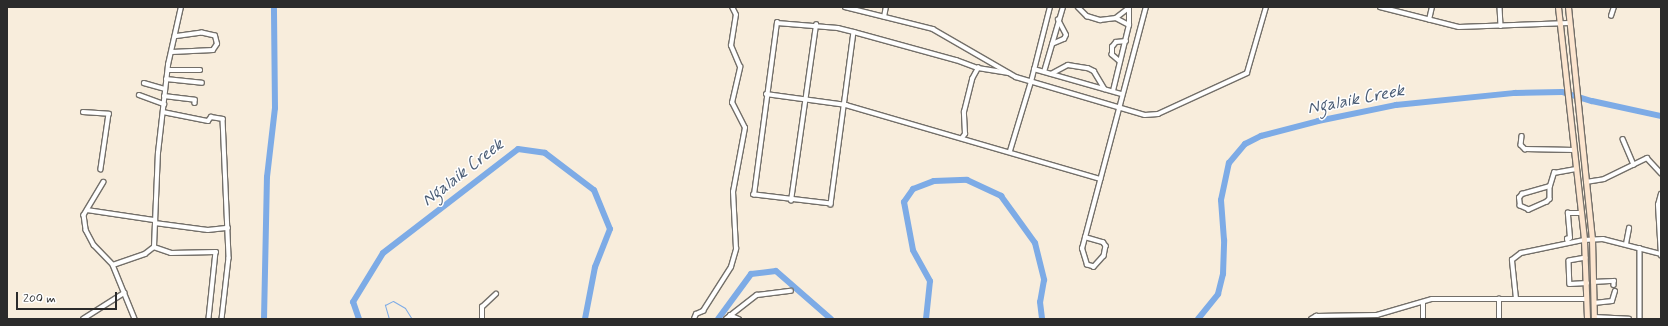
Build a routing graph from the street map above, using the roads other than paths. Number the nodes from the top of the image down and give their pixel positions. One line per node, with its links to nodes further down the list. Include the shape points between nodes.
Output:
1 (181, 7): 28 (street)
2 (732, 7): 107 (street, via 736,15 731,46 740,67 732,103 745,128 733,192 736,248 731,267 704,311 696,314)
3 (847, 7): 18 (street)
4 (886, 7): 18 (street)
5 (1050, 7): 34 (street)
6 (1062, 7): 20 (street)
7 (1078, 7): 19 (street, via 1087,16 1100,20)
8 (1146, 7): 48 (street)
9 (1266, 7): 55 (street, via 1247,73 1158,114 1145,115)
10 (1380, 7): 21 (street)
11 (1432, 7): 21 (street)
12 (1500, 7): 26 (street)
13 (1558, 7): 25 (main road)
14 (1568, 7): 22 (main road)
15 (1614, 7): 17 (street)
16 (1129, 8): 19 (street); 24 (street)
17 (1611, 16)
18 (884, 17): 38 (street, via 933,29)
19 (1116, 18): 24 (street)
20 (1058, 20): 30 (street); 30 (street, via 1066,34 1064,40)
21 (1429, 20): 26 (street, via 1459,27)
22 (1569, 23): 25 (street); 69 (main road)
23 (816, 25): 27 (street); 47 (street, via 782,22 776,24); 51 (street)
24 (1129, 25): 29 (street)
25 (1560, 25): 26 (street); 61 (main road)
26 (1501, 26)
27 (854, 32): 33 (street); 54 (street)
28 (175, 37): 31 (street); 31 (street, via 202,33 215,36 217,44 213,50)
29 (1126, 41): 32 (street); 32 (street, via 1116,42 1112,48 1112,54)
30 (1052, 44): 37 (street)
31 (172, 52): 35 (street)
32 (1120, 62): 46 (street)
33 (978, 68): 38 (street); 59 (street, via 972,79 964,112 965,134)
34 (1034, 69): 37 (street); 41 (street)
35 (168, 70): 36 (street); 40 (street)
36 (200, 70)
37 (1044, 72): 39 (street)
38 (1009, 73): 41 (street)
39 (1051, 74): 45 (street); 45 (street, via 1068,65 1088,68 1094,71)
40 (166, 79): 43 (street); 44 (street)
41 (1031, 82): 55 (street); 62 (street)
42 (144, 83): 44 (street)
43 (202, 83)
44 (165, 89): 50 (street)
45 (1105, 89): 46 (street)
46 (1113, 91): 48 (street)
47 (766, 94): 51 (street); 72 (street, via 753,193)
48 (1122, 94): 55 (street)
49 (139, 95): 53 (street)
50 (164, 96): 52 (street, via 195,100); 53 (street)
51 (806, 99): 54 (street); 72 (street)
52 (195, 103)
53 (164, 104): 57 (street)
54 (846, 105): 59 (street); 72 (street, via 831,204)
55 (1120, 106): 67 (street)
56 (83, 112): 64 (street, via 109,114)
57 (162, 112): 75 (street, via 154,198); 76 (street, via 208,121 211,117 223,119)
58 (1522, 136): 61 (street, via 1521,145 1525,149)
59 (962, 138): 62 (street)
60 (1623, 139): 63 (street)
61 (1574, 150): 65 (main road)
62 (1010, 152): 67 (street)
63 (1634, 165): 66 (street, via 1647,158); 69 (street, via 1604,179)
64 (101, 169)
65 (1576, 169): 70 (street, via 1554,173); 74 (main road)
66 (1661, 173)
67 (1100, 179): 78 (street)
68 (104, 182): 73 (street)
69 (1586, 182): 79 (main road)
70 (1550, 186): 70 (street, via 1522,194 1519,198 1520,206 1529,210 1547,202 1550,199)
71 (1661, 194): 85 (street, via 1658,209)
72 (791, 201)
73 (87, 210): 75 (street); 87 (street, via 84,220 86,230 94,245)
74 (1581, 213): 80 (main road); 81 (street, via 1568,213)
75 (155, 221): 76 (street, via 208,230); 83 (street)
76 (228, 228): 105 (street, via 229,258)
77 (1629, 228): 82 (street)
78 (1085, 237): 78 (street, via 1103,242 1106,246 1104,256 1094,267 1087,265 1082,252)
79 (1592, 239): 80 (street); 82 (street); 88 (main road)
80 (1584, 240): 81 (street); 86 (main road)
81 (1568, 243): 96 (street, via 1513,257)
82 (1626, 244): 84 (street)
83 (154, 247): 87 (street, via 146,254); 104 (street, via 171,253 216,252)
84 (1640, 248): 85 (street); 115 (street)
85 (1661, 255)
86 (1586, 258): 89 (main road); 89 (street, via 1569,261 1570,284)
87 (112, 265): 93 (street)
88 (1593, 282): 90 (street, via 1614,281); 98 (main road)
89 (1587, 283): 97 (main road)
90 (1614, 285)
91 (791, 291): 100 (street, via 757,295)
92 (1614, 291): 98 (street, via 1612,301)
93 (124, 293): 102 (street); 103 (street)
94 (496, 294): 106 (street, via 482,306)
95 (1499, 299): 96 (street); 99 (street, via 1432,299); 112 (street)
96 (1516, 299): 97 (street)
97 (1587, 299): 113 (main road)
98 (1594, 302): 101 (main road)
99 (1423, 303): 110 (street, via 1377,314 1316,316); 111 (street)
100 (730, 315): 108 (street); 109 (street)
101 (1594, 318): 114 (street)
102 (83, 319)
103 (135, 319)
104 (208, 319)
105 (222, 319)
106 (482, 319)
107 (694, 319)
108 (726, 319)
109 (738, 319)
110 (1311, 319)
111 (1423, 319)
112 (1499, 319)
113 (1587, 319)
114 (1629, 319)
115 (1640, 319)

